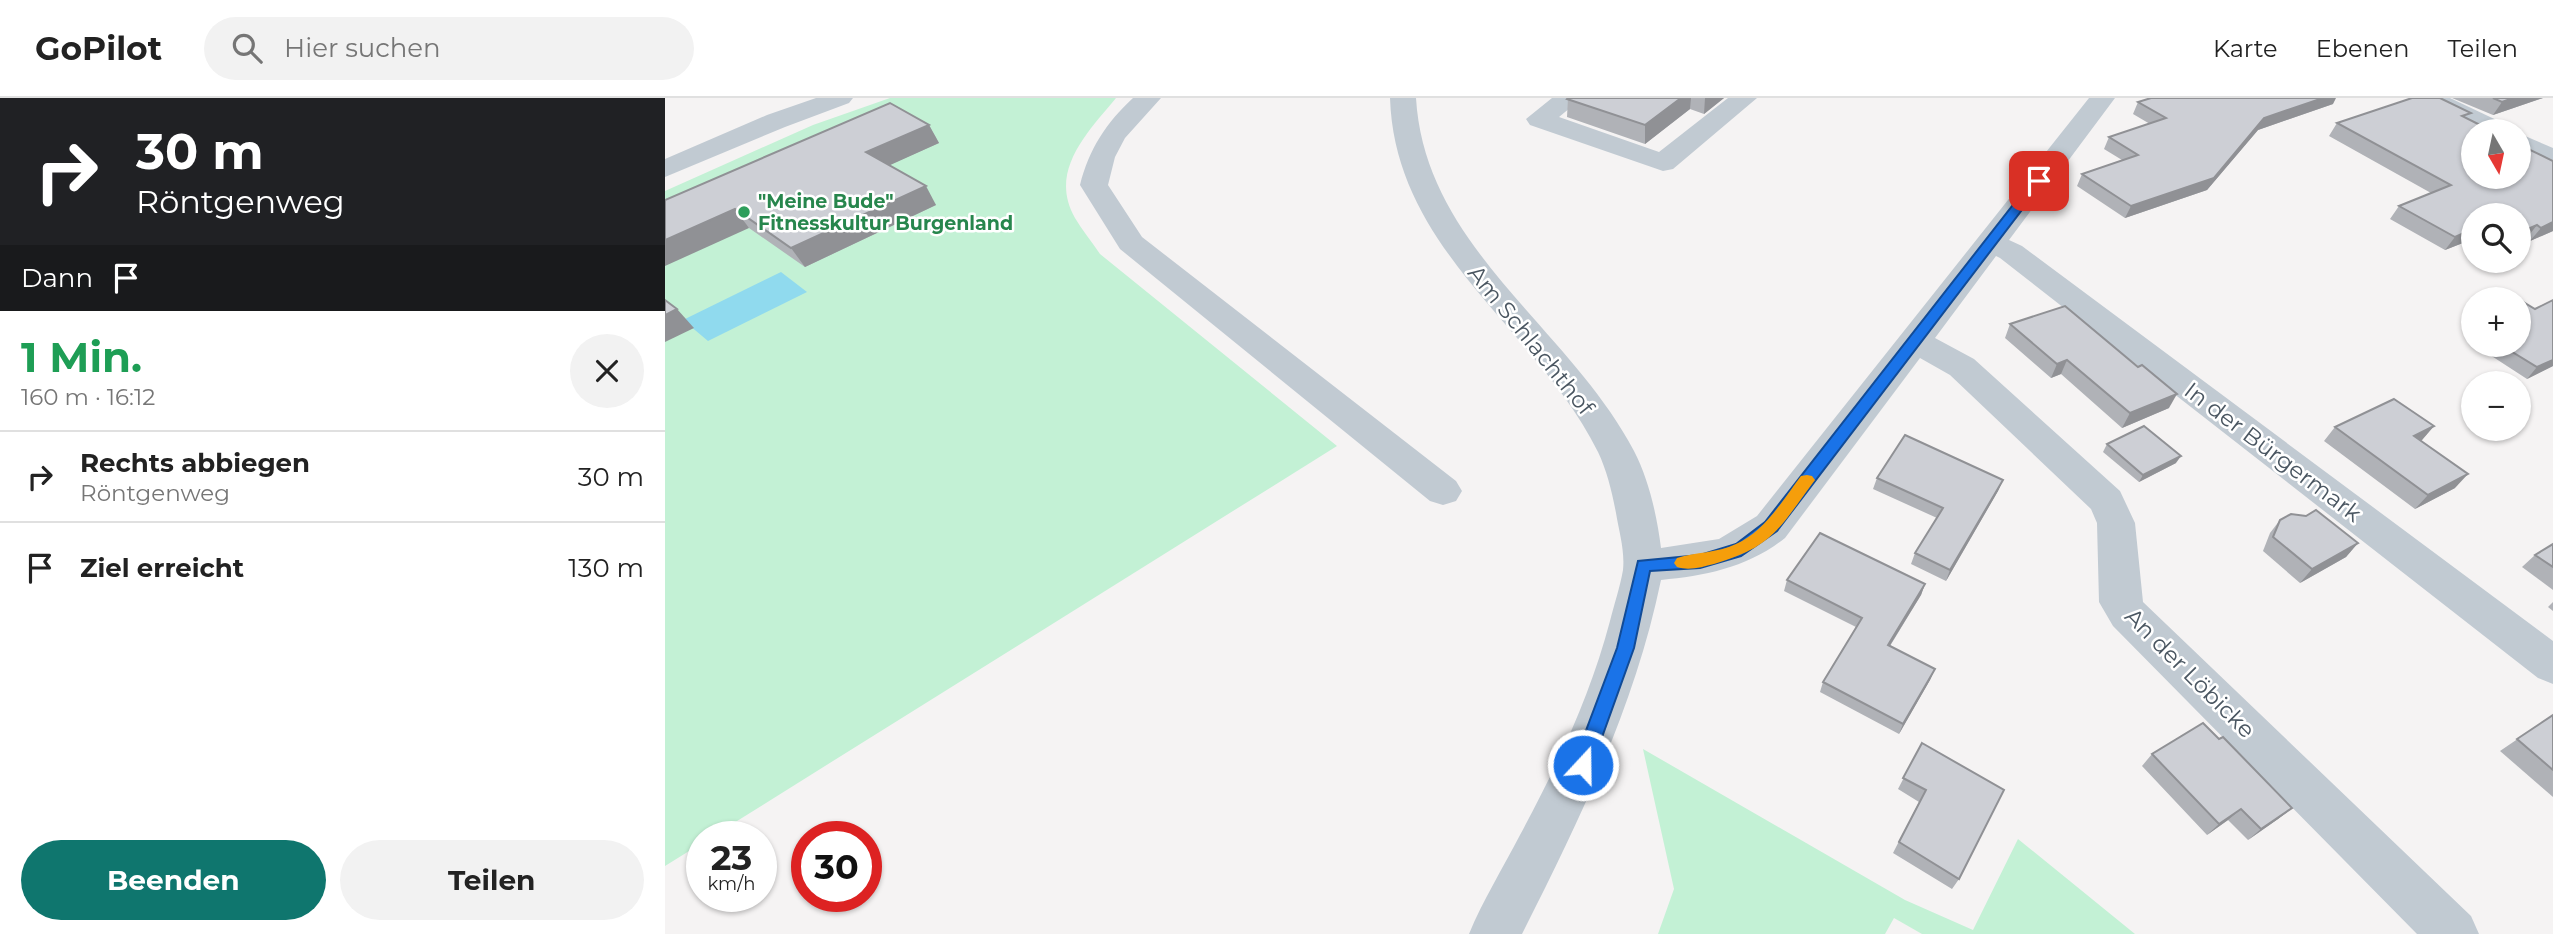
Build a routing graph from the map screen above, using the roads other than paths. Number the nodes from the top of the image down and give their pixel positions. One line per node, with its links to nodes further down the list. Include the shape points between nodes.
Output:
1 (840, 98): 11 (street)
2 (1148, 98): 14 (street, via 1111,136 1099,156 1094,185 1131,243)
3 (1403, 98): 15 (street, Am Schlachthof, via 1409,147 1447,230 1485,282 1564,373 1617,452 1631,493)
4 (1569, 98): 5 (street, via 1539,119 1663,163)
5 (1744, 98)
6 (2102, 98): 12 (street)
7 (2430, 98): 8 (street)
8 (2473, 119)
9 (2531, 147): 10 (street)
10 (2553, 158)
11 (665, 169)
12 (1991, 243): 13 (street); 16 (street, In der Bürgermark, via 2011,252)
13 (1914, 341): 15 (street, via 1758,539 1700,561); 18 (street, An der Löbicke, via 1962,367 2107,501 2116,523 2120,602 2127,614)
14 (1443, 491)
15 (1643, 565): 17 (street, Am Schlachthof, via 1626,648 1583,765)
16 (2553, 664)
17 (1495, 934)
18 (2453, 934)

